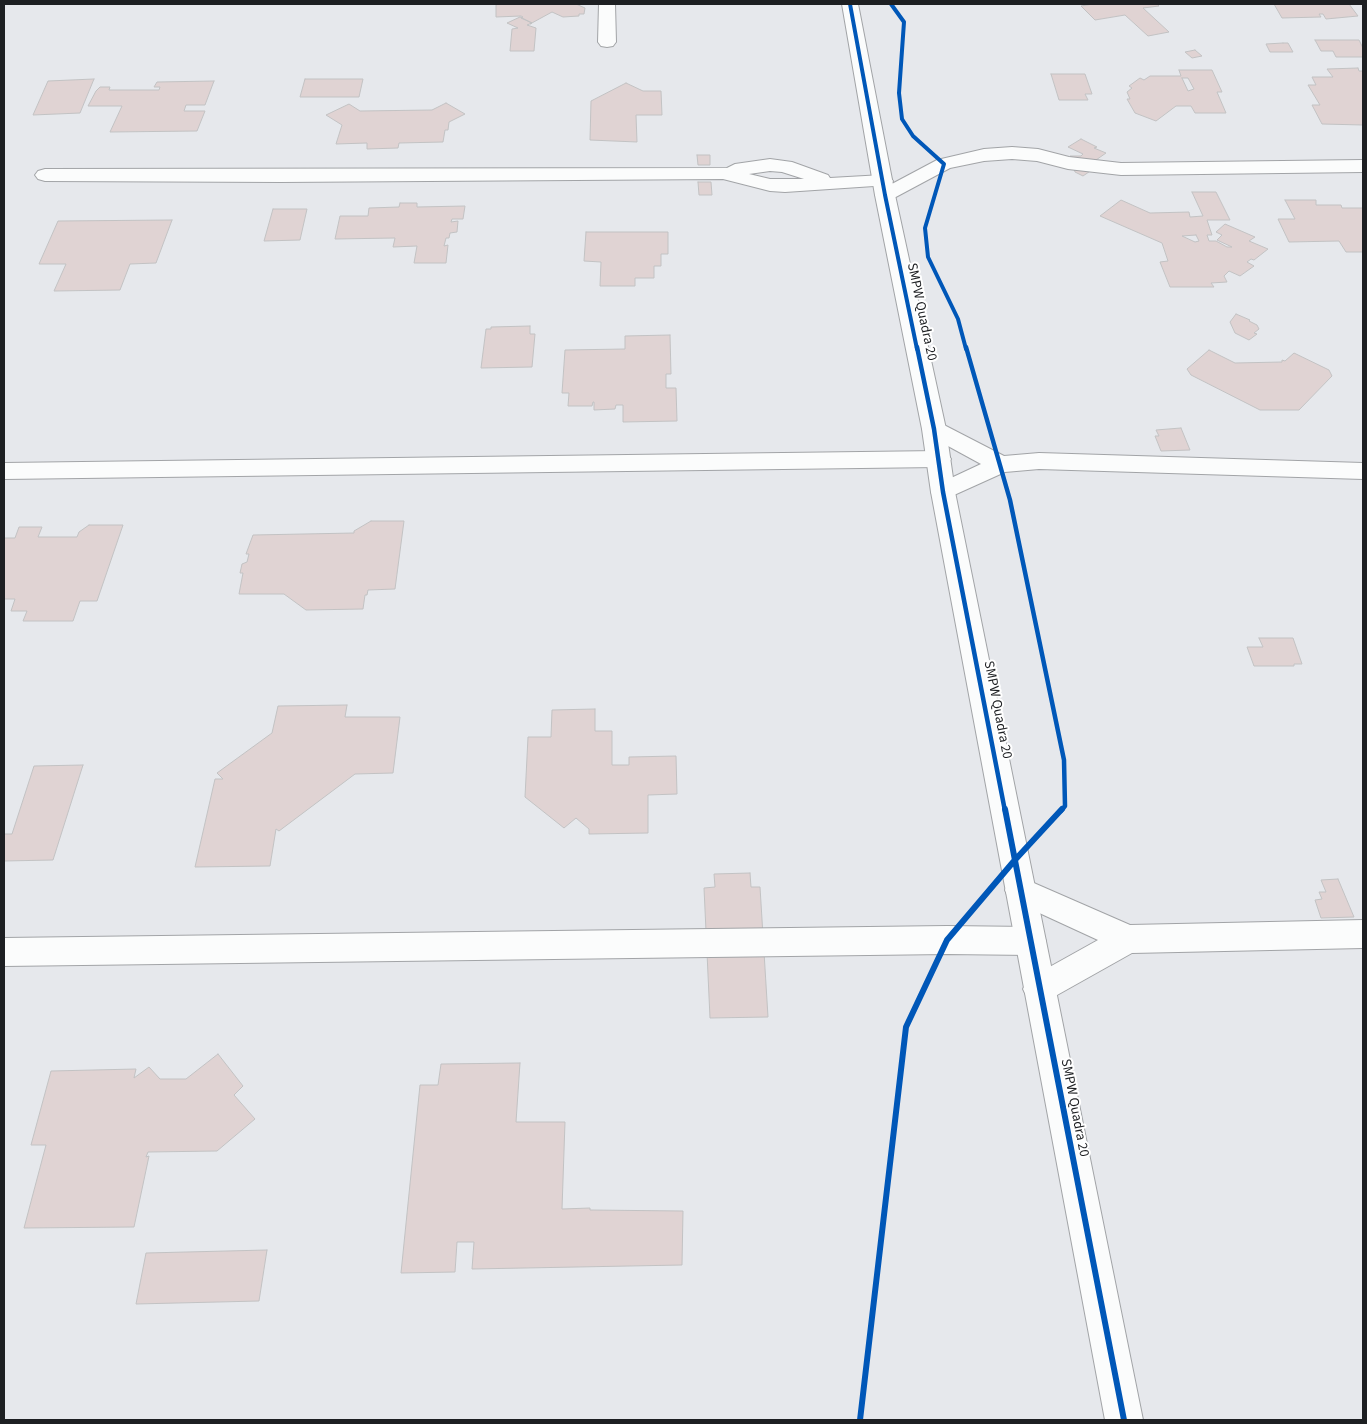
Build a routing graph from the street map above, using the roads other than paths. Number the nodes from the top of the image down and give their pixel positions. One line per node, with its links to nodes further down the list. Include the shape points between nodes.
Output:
1 (607, 4): 3 (street)
2 (850, 4): 6 (street, SMPW Quadra 20)
3 (606, 42)
4 (1363, 166): 6 (street, via 1121,169 1012,153 944,164)
5 (45, 175): 6 (street, via 724,173 785,186 828,183)
6 (884, 188): 7 (street, SMPW Quadra 20)
7 (934, 428): 8 (street, SMPW Quadra 20); 9 (street)
8 (939, 459): 10 (street); 12 (street, SMPW Quadra 20)
9 (1000, 464): 11 (street, via 1039,461); 12 (street)
10 (4, 471)
11 (1363, 471)
12 (943, 492): 13 (street, SMPW Quadra 20)
13 (1020, 890): 15 (street); 16 (street, SMPW Quadra 20)
14 (1363, 934): 15 (street)
15 (1128, 939): 18 (street)
16 (1030, 942): 17 (street, via 947,940); 18 (street, SMPW Quadra 20)
17 (4, 952)
18 (1039, 988): 19 (street, SMPW Quadra 20)
19 (1124, 1420)

